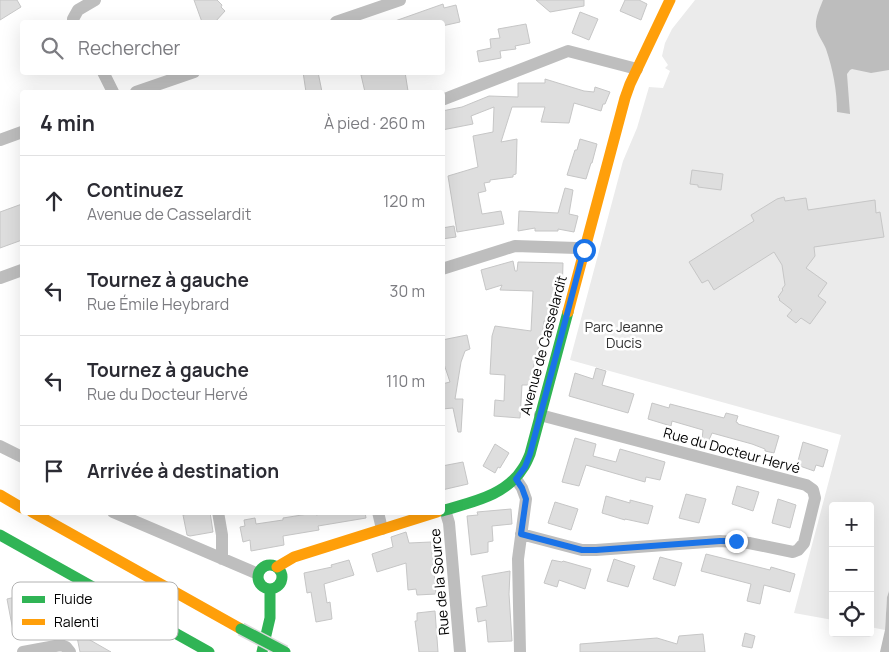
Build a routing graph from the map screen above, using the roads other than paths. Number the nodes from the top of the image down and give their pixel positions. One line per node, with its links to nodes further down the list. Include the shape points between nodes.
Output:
1 (95, 0): 4 (street, via 78,10)
2 (400, 0): 5 (street)
3 (670, 0): 6 (main road, Avenue de Casselardit)
4 (73, 20)
5 (342, 20)
6 (637, 70): 11 (street, via 568,51); 14 (main road, Avenue de Casselardit, via 625,98)
7 (104, 75): 9 (street)
8 (185, 75): 10 (street)
9 (112, 90)
10 (142, 90)
11 (445, 99)
12 (20, 133): 13 (street)
13 (0, 140)
14 (584, 250): 15 (street, via 515,246); 18 (main road, Avenue de Casselardit)
15 (445, 269)
16 (20, 271): 17 (street)
17 (0, 278)
18 (540, 415): 21 (main road, Avenue de Casselardit, via 530,454); 32 (street, Rue du Docteur Hervé, via 806,485 813,490 815,498 804,543 793,552 720,541 582,550)
19 (0, 446): 20 (street)
20 (20, 456)
21 (516, 479): 24 (main road, Avenue de Casselardit, via 501,491); 32 (street, via 526,499)
22 (0, 495): 23 (main road)
23 (20, 507)
24 (445, 510)
25 (37, 515): 40 (main road, bridge)
26 (120, 515): 35 (street)
27 (219, 515): 35 (street)
28 (379, 515): 31 (street)
29 (428, 515): 31 (main road, Avenue de Casselardit)
30 (444, 515): 49 (street, Rue de la Source, via 449,523)
31 (382, 529): 37 (main road, Avenue de Casselardit, via 294,557)
32 (521, 534): 50 (street, via 518,559)
33 (0, 535): 36 (main road)
34 (0, 541): 36 (main road)
35 (222, 559): 38 (street)
36 (54, 565): 39 (main road)
37 (277, 567): 38 (main road, via 268,565); 41 (main road, via 282,581)
38 (258, 574): 41 (main road, via 259,583)
39 (84, 582)
40 (157, 582)
41 (270, 590): 47 (main road, via 270,618)
42 (178, 594): 48 (main road, bridge)
43 (178, 635): 46 (main road)
44 (23, 652): 45 (street, via 61,645)
45 (70, 652)
46 (209, 652)
47 (262, 652)
48 (285, 652)
49 (460, 652)
50 (520, 652)

